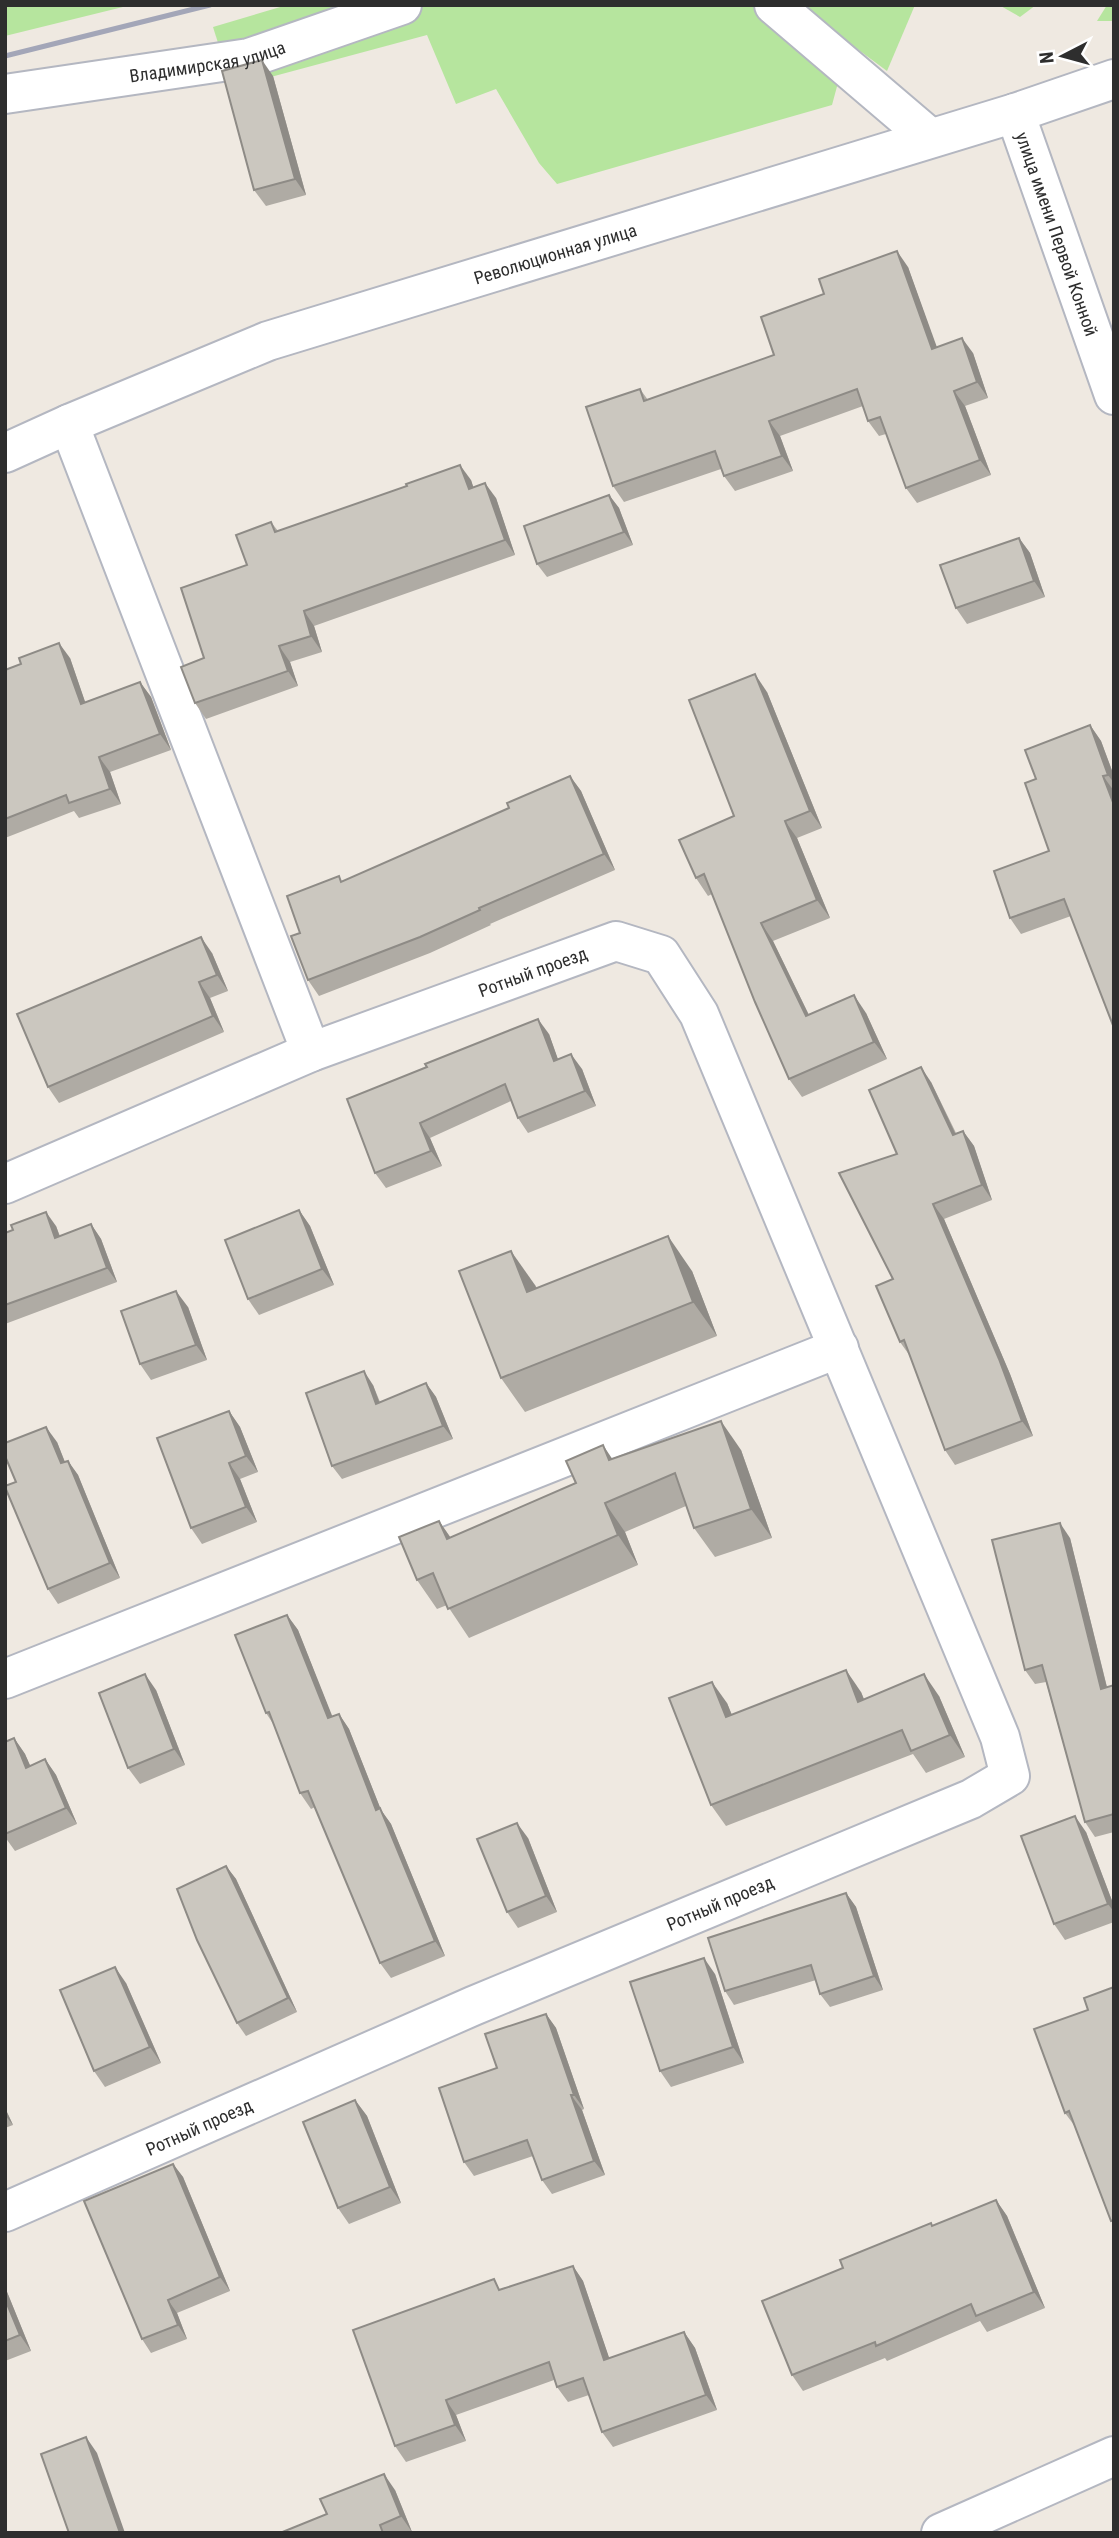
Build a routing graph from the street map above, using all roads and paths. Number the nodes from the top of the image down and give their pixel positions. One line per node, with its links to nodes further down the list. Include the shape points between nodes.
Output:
1 (402, 5): 4 (street, Владимирская улица, via 249,58)
2 (774, 5): 6 (street)
3 (1114, 79): 5 (street, Революционная улица)
4 (5, 94)
5 (1015, 113): 6 (street, Революционная улица); 7 (street, улица имени Первой Конной)
6 (930, 138): 8 (street, Революционная улица, via 268,341)
7 (1114, 395)
8 (69, 424): 9 (street, Революционная улица); 10 (street)
9 (5, 453)
10 (311, 1052): 11 (street, Ротный проезд); 12 (street, Ротный проезд, via 616,941 661,955 699,1014)
11 (5, 1184)
12 (839, 1348): 13 (street); 14 (street, Ротный проезд, via 1000,1737 1010,1776 971,1799 472,2006)
13 (5, 1679)
14 (5, 2212)
15 (1114, 2456): 16 (street)
16 (941, 2533)

